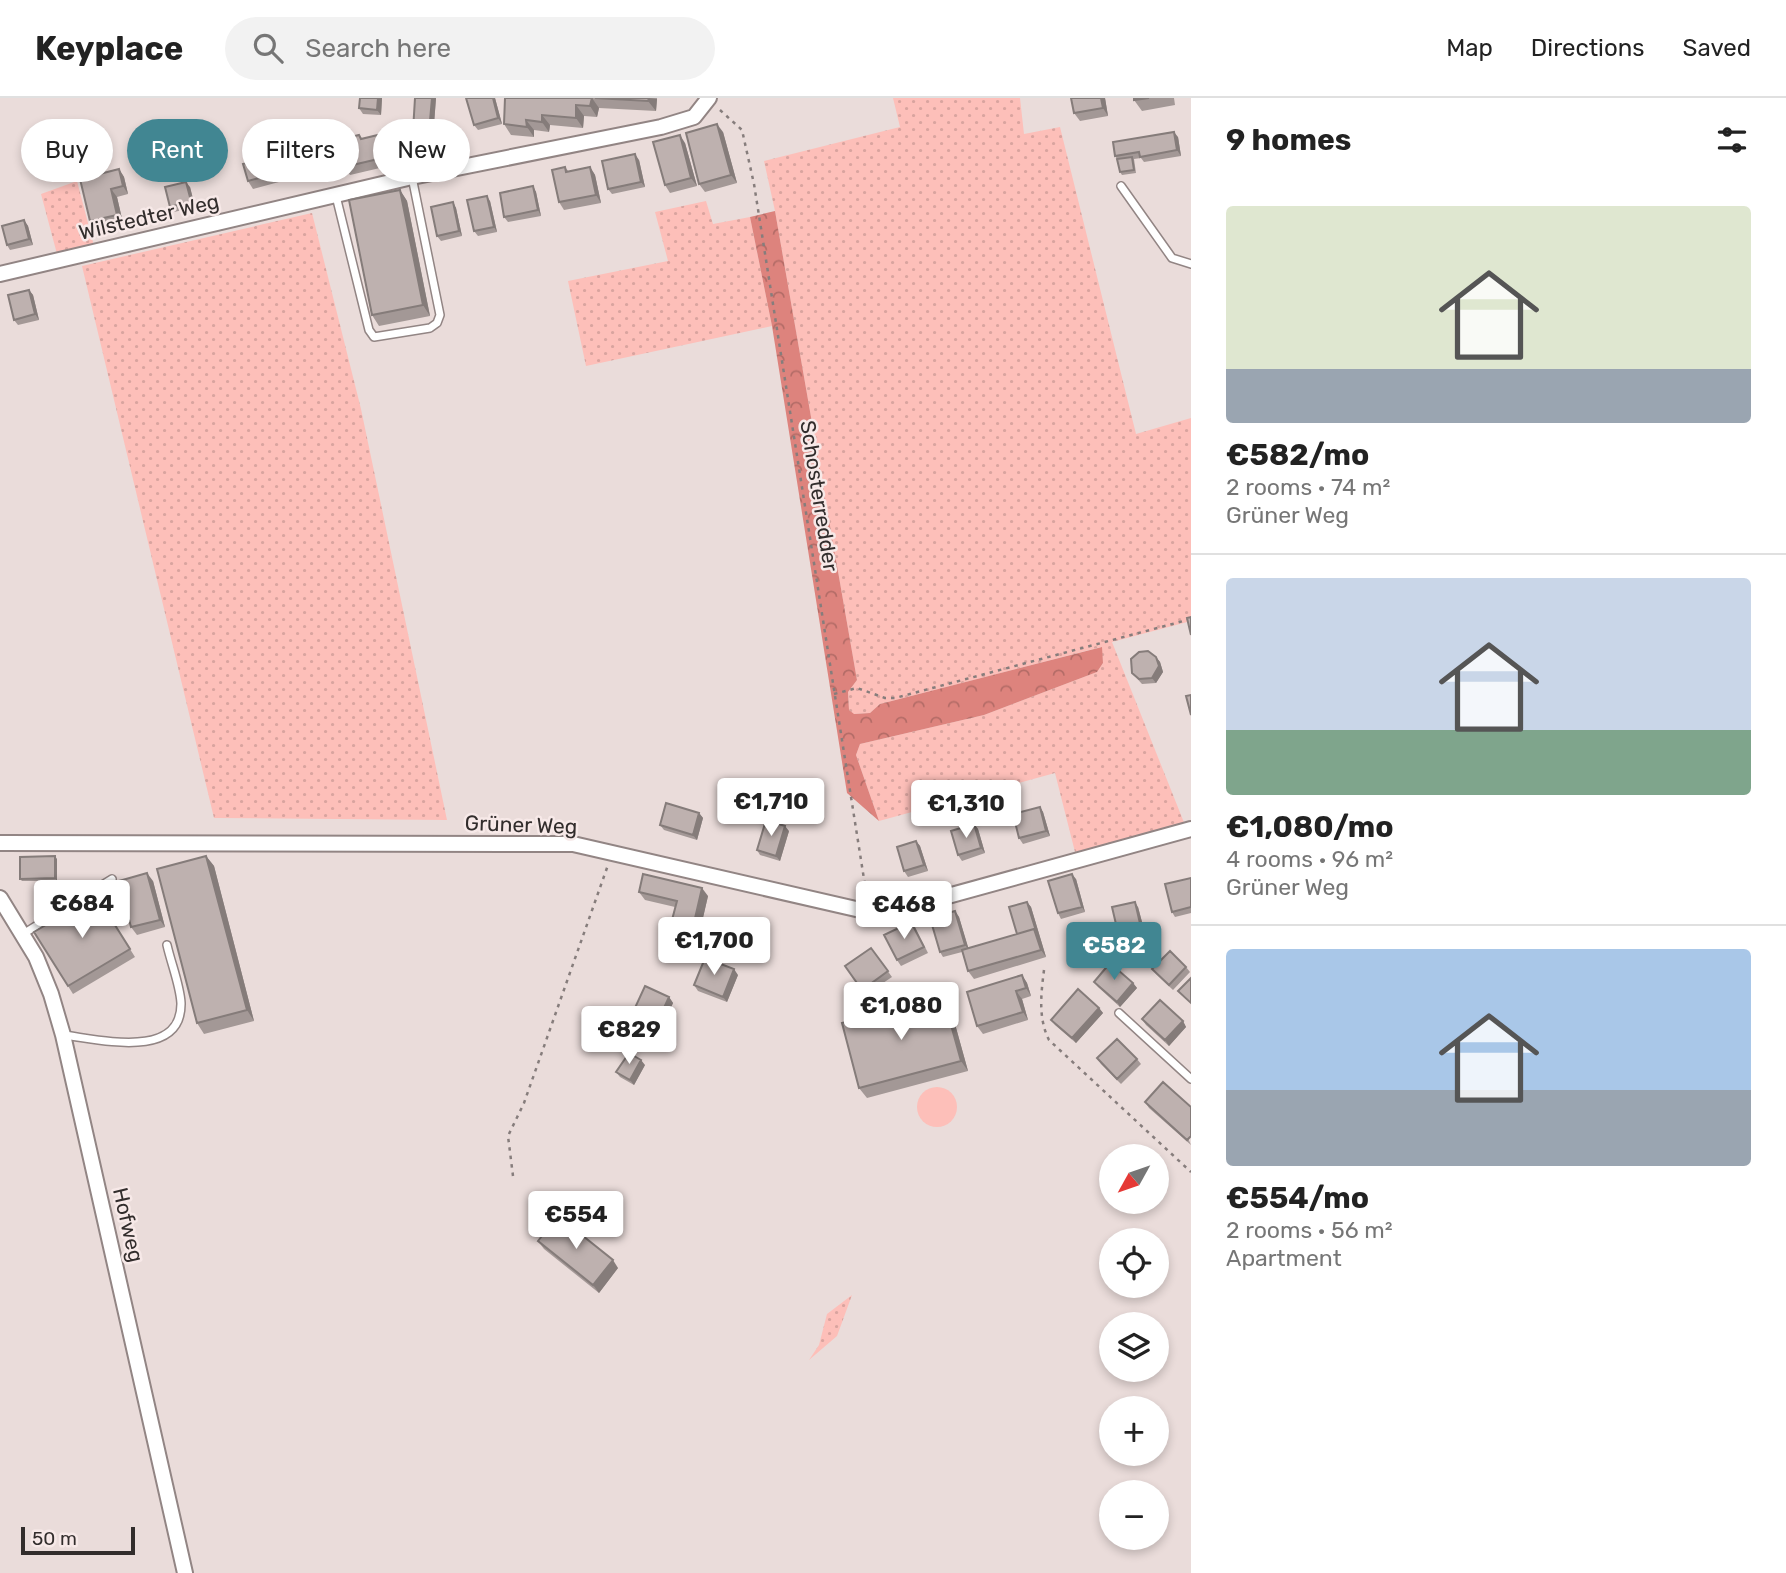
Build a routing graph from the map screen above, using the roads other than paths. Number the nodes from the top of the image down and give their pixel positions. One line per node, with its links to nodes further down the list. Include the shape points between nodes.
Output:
1 (709, 99): 2 (street, Wilstedter Weg, via 694,117 661,127)
2 (470, 166)
3 (393, 182): 6 (street, Wilstedter Weg)
4 (419, 182): 6 (lane, via 440,314 430,328 374,337 369,330)
5 (1121, 186): 7 (lane, via 1172,258)
6 (336, 196): 8 (street, Wilstedter Weg)
7 (1191, 264)
8 (0, 274)
9 (1191, 830): 10 (street, Grüner Weg, via 897,910 869,912 573,845)
10 (0, 843)
11 (111, 879): 13 (lane)
12 (0, 898): 13 (street, Hofweg)
13 (23, 934): 16 (street, Hofweg, via 51,994)
14 (167, 945): 16 (lane, via 181,1004 176,1021 163,1038 144,1043)
15 (1119, 1013): 17 (lane)
16 (62, 1035): 18 (street, Hofweg)
17 (1191, 1079)
18 (186, 1573)

